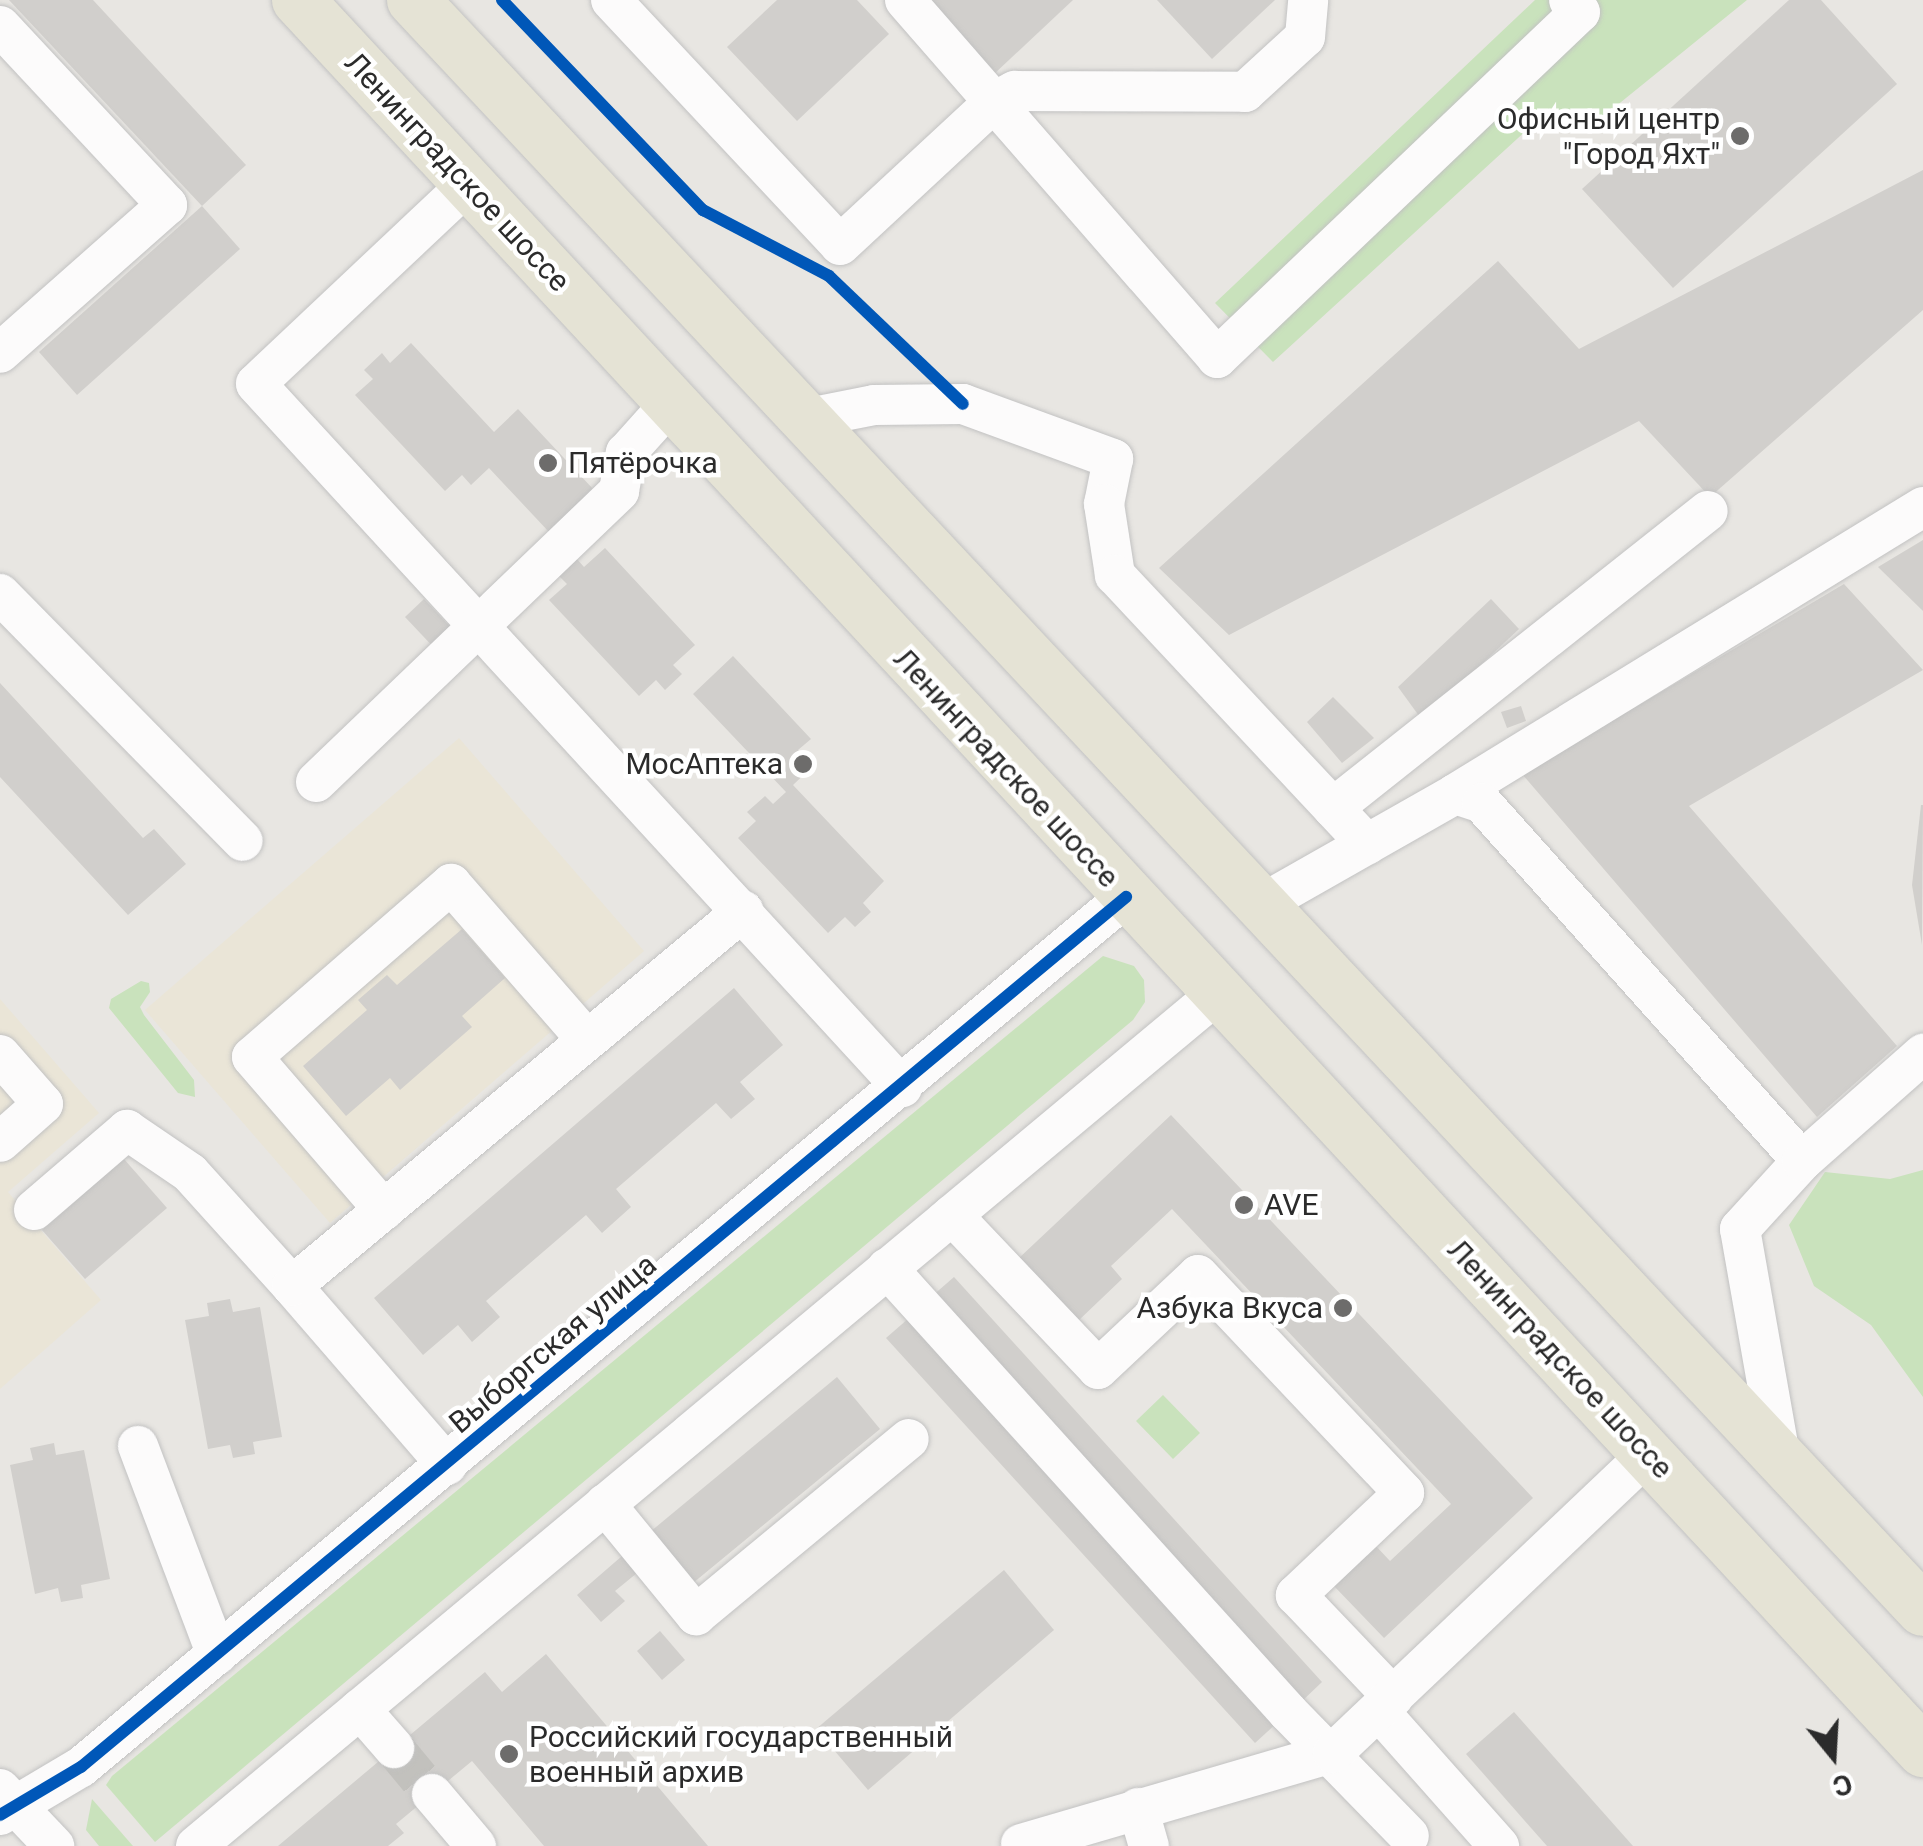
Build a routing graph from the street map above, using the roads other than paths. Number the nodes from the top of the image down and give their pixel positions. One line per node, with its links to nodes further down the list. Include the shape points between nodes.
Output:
1 (298, 0): 9 (main road, Ленинградское шоссе)
2 (413, 0): 12 (main road)
3 (611, 0): 8 (street, via 840,244)
4 (906, 0): 8 (street)
5 (1308, 0): 8 (street, via 1305,37 1244,92 1015,91)
6 (1569, 0): 8 (street, via 1580,12 1216,358)
7 (0, 26): 10 (street, via 167,205)
8 (994, 102)
9 (468, 184): 11 (main road, Ленинградское шоссе); 16 (street, via 256,384)
10 (0, 353)
11 (670, 404): 16 (street, via 626,453 619,490); 22 (main road, Ленинградское шоссе)
12 (802, 418): 19 (street, via 874,405 963,404 1113,459 1104,504 1116,575); 23 (main road)
13 (1923, 508): 18 (street)
14 (1708, 510): 19 (street)
15 (0, 594): 20 (street)
16 (478, 625): 17 (street); 24 (street)
17 (316, 782)
18 (1455, 794): 21 (street); 31 (street, via 1482,804)
19 (1333, 808): 21 (street)
20 (243, 840)
21 (1367, 844): 23 (street)
22 (1126, 897): 25 (main road, Ленинградское шоссе); 29 (street, Выборгская улица)
23 (1260, 905): 40 (main road)
24 (743, 911): 26 (street); 29 (street)
25 (1217, 994): 34 (street); 39 (main road, Ленинградское шоссе)
26 (586, 1039): 33 (street); 33 (street, via 451,884 252,1057)
27 (1923, 1054): 31 (street)
28 (0, 1056): 30 (street, via 43,1104)
29 (902, 1087): 41 (street, Выборгская улица)
30 (0, 1142)
31 (1802, 1161): 40 (street, via 1740,1229)
32 (34, 1210): 36 (street, via 127,1130 190,1173)
33 (384, 1210): 36 (street)
34 (952, 1215): 35 (street); 45 (street, via 1098,1369 1198,1275 1404,1494 1296,1595)
35 (887, 1268): 42 (street); 49 (street)
36 (292, 1286): 41 (street)
37 (909, 1439): 42 (street, via 696,1615)
38 (138, 1446): 44 (street)
39 (1649, 1453): 45 (street); 48 (main road, Ленинградское шоссе)
40 (1782, 1461): 43 (main road)
41 (447, 1465): 44 (street, Выборгская улица)
42 (605, 1504): 46 (street)
43 (1923, 1610)
44 (216, 1655): 51 (street, Выборгская улица, via 81,1768)
45 (1386, 1704): 49 (street); 59 (street)
46 (360, 1709): 47 (street); 56 (street)
47 (394, 1748)
48 (1923, 1751)
49 (1332, 1753): 52 (street); 53 (street)
50 (432, 1794): 57 (street)
51 (5, 1803): 55 (street)
52 (1138, 1808): 54 (street); 58 (street)
53 (1409, 1836)
54 (1020, 1845)
55 (54, 1846)
56 (196, 1846)
57 (476, 1846)
58 (1149, 1846)
59 (1499, 1846)

